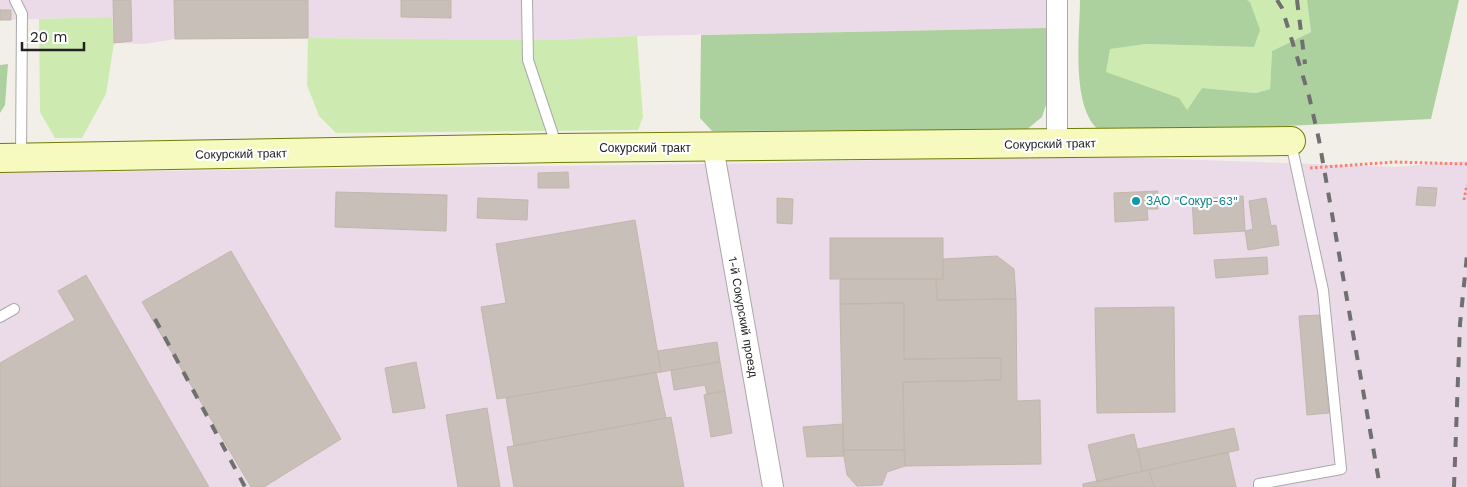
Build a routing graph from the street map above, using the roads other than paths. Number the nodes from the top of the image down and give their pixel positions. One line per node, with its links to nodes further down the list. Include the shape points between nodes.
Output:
1 (15, 0): 8 (lane, via 22,14)
2 (527, 0): 6 (lane, via 528,60)
3 (1057, 0): 5 (street)
4 (1291, 141): 5 (street, Сокурский тракт); 12 (lane, via 1323,290 1340,469 1259,484)
5 (1057, 144): 7 (street, Сокурский тракт)
6 (557, 148): 7 (street, Сокурский тракт); 8 (street, Сокурский тракт)
7 (714, 148): 11 (street, 1-й Сокурский проезд)
8 (11, 158)
9 (14, 309): 10 (lane)
10 (0, 317)
11 (773, 487)
12 (1259, 487)

